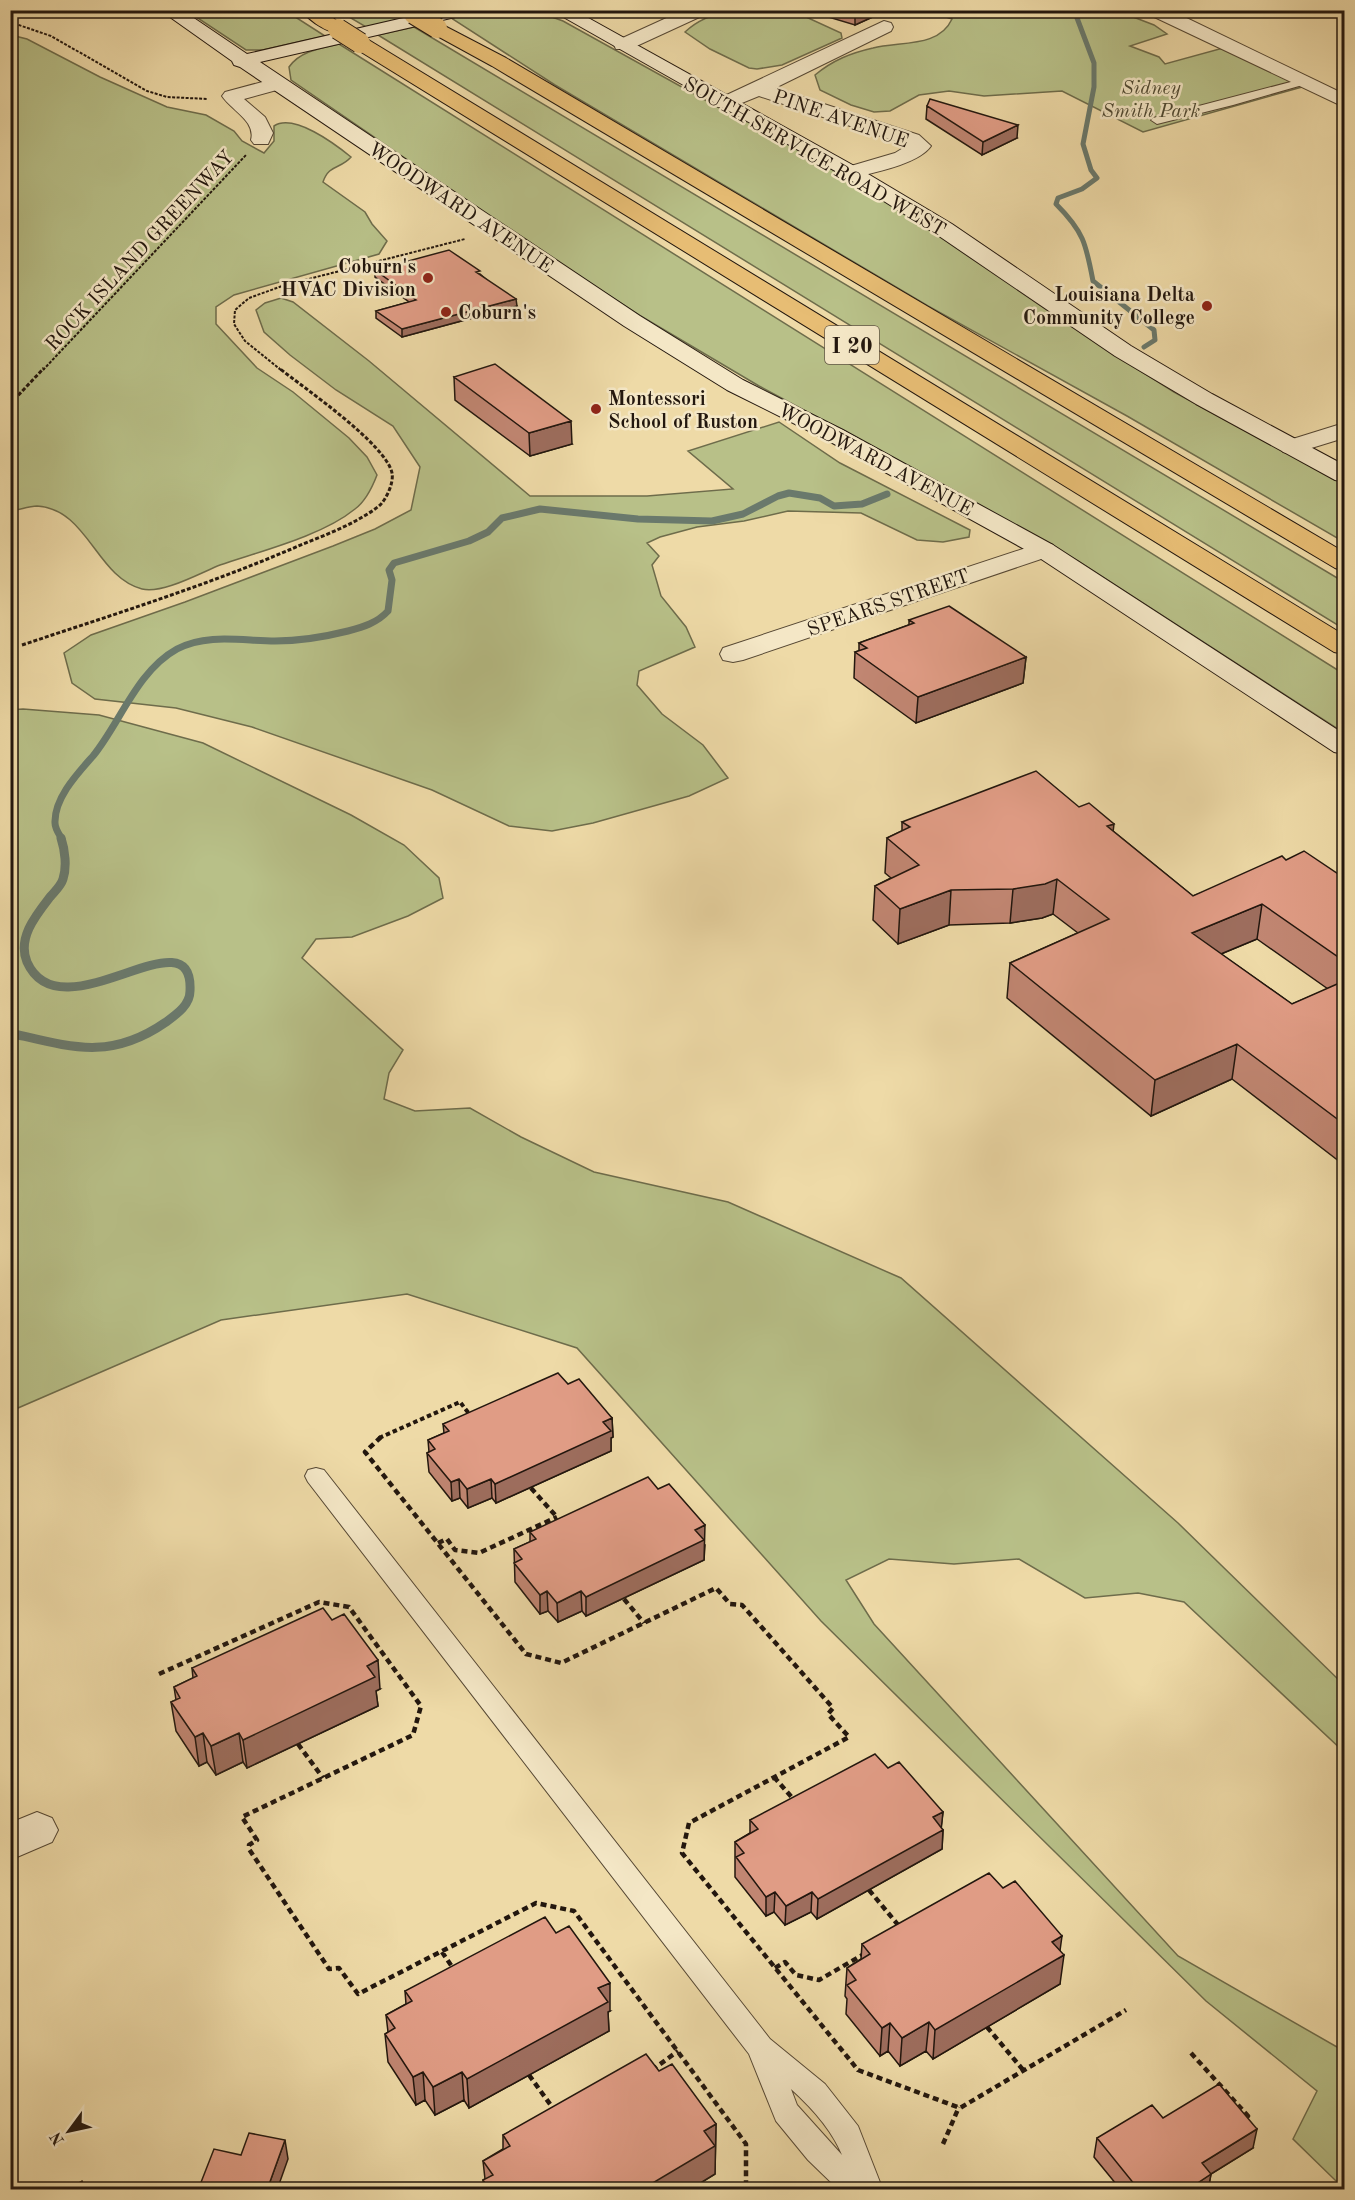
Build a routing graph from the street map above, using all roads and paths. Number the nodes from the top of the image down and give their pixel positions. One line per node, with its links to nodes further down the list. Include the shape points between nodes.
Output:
1 (169, 10): 13 (main road, WOODWARD AVENUE)
2 (310, 10): 31 (highway, I 20, bridge)
3 (473, 10): 8 (main road)
4 (700, 10): 12 (main road)
5 (1154, 10): 14 (main road)
6 (411, 12): 8 (highway, I 20, bridge)
7 (560, 12): 12 (main road, SOUTH SERVICE ROAD WEST)
8 (451, 17): 11 (main road); 29 (highway, I 20, via 550,92)
9 (10, 22): 17 (path, via 51,36 147,91 187,99)
10 (884, 27): 16 (main road)
11 (310, 45): 13 (main road); 15 (main road, via 280,63 276,69)
12 (623, 45): 19 (main road, SOUTH SERVICE ROAD WEST)
13 (241, 61): 15 (main road, WOODWARD AVENUE)
14 (1302, 82): 18 (main road); 20 (lane)
15 (277, 84): 17 (main road); 23 (main road, WOODWARD AVENUE)
16 (758, 89): 19 (main road); 22 (main road, PINE AVENUE, via 912,139 921,146 902,157)
17 (232, 96): 21 (main road, via 261,123)
18 (1344, 101)
19 (725, 103): 22 (main road, SOUTH SERVICE ROAD WEST)
20 (1157, 120)
21 (261, 140): 24 (path, ROCK ISLAND GREENWAY)
22 (851, 172): 26 (main road, SOUTH SERVICE ROAD WEST, via 944,229 1123,351)
23 (498, 232): 28 (main road, WOODWARD AVENUE, via 735,385); 30 (path, via 285,285 249,298 235,310 234,324 245,341 353,426 384,456 392,473 381,504 352,523 257,562)
24 (10, 404)
25 (1344, 430): 26 (main road)
26 (1292, 447): 27 (main road, SOUTH SERVICE ROAD WEST)
27 (1344, 475)
28 (1044, 550): 32 (main road, SPEARS STREET); 33 (main road, WOODWARD AVENUE)
29 (1344, 563)
30 (22, 645)
31 (1344, 646)
32 (733, 654)
33 (1344, 746)
34 (474, 1419): 39 (path, via 460,1402 380,1437 365,1452)
35 (316, 1476): 57 (lane)
36 (531, 1488): 37 (path)
37 (557, 1517): 38 (path); 39 (path, via 479,1553 456,1550 447,1539)
38 (564, 1525)
39 (438, 1543): 41 (path, via 526,1654 561,1663)
40 (624, 1599): 41 (path)
41 (644, 1623): 46 (path, via 716,1588 730,1604 741,1605 833,1708 828,1714 849,1737)
42 (230, 1642): 43 (path); 44 (path); 47 (path, via 319,1602 348,1607 421,1706 413,1735)
43 (236, 1652)
44 (159, 1674)
45 (298, 1744): 47 (path)
46 (774, 1777): 48 (path); 53 (path, via 689,1823 682,1853)
47 (323, 1778): 51 (path, via 242,1817 256,1840 249,1849 328,1969 339,1968 358,1994)
48 (796, 1803)
49 (869, 1890): 50 (path)
50 (904, 1931)
51 (442, 1952): 54 (path); 58 (path, via 536,1903 574,1911)
52 (866, 1953): 53 (path, via 819,1980 796,1975 785,1962)
53 (775, 1968): 63 (path, via 858,2070)
54 (461, 1979)
55 (1126, 2010): 61 (path)
56 (987, 2027): 61 (path)
57 (759, 2047): 68 (lane, via 786,2112 818,2151); 69 (lane, via 815,2093 848,2135)
58 (678, 2051): 60 (path); 67 (path, via 746,2144)
59 (1191, 2053): 65 (path, via 1248,2116)
60 (650, 2071)
61 (1023, 2071): 63 (path)
62 (529, 2075): 64 (path)
63 (959, 2107): 66 (path)
64 (558, 2116)
65 (1241, 2121)
66 (943, 2144)
67 (746, 2190)
68 (859, 2190)
69 (869, 2190)

